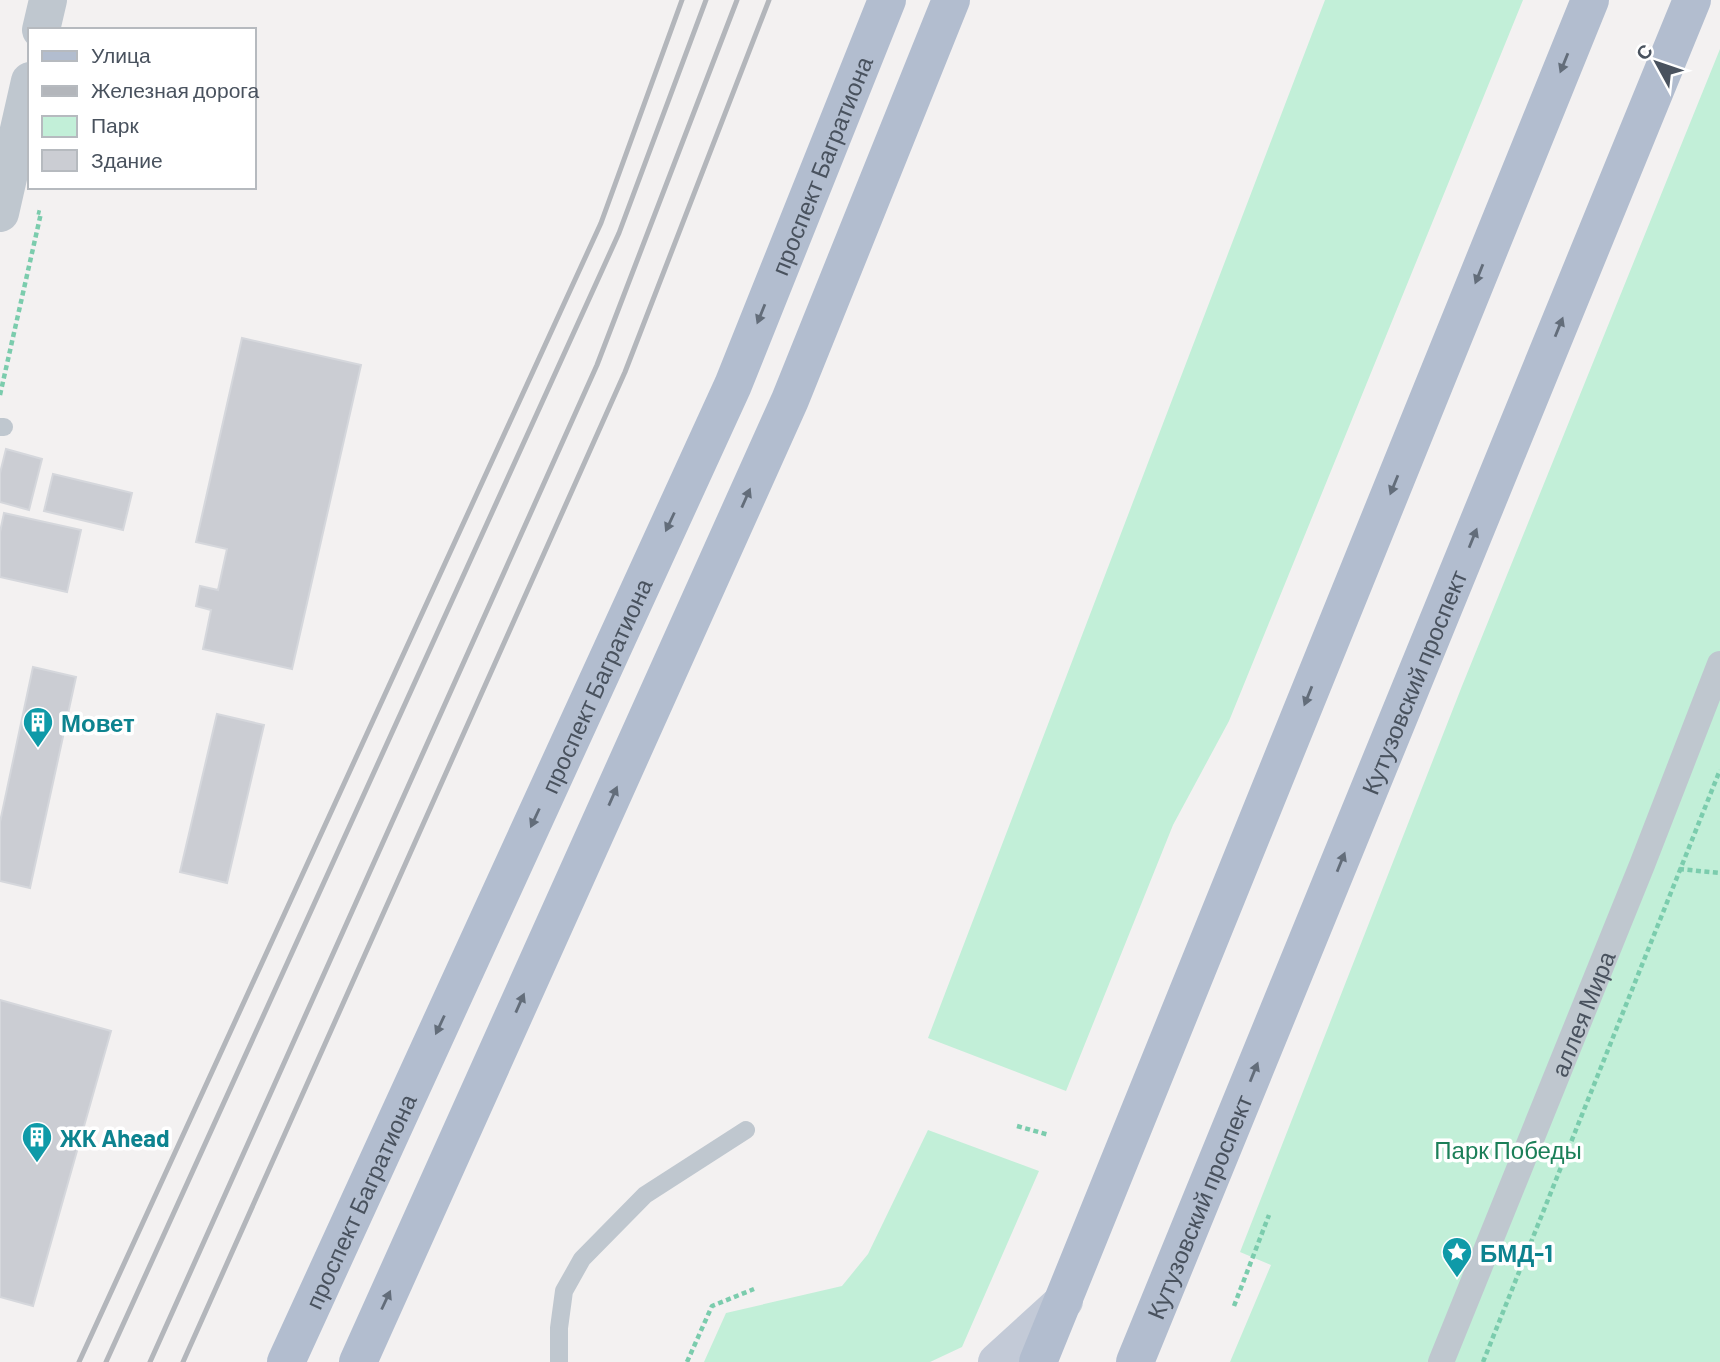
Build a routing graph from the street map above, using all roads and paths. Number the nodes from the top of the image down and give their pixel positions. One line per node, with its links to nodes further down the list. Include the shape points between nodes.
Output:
1 (48, 0): 6 (street)
2 (887, 0): 23 (main road, проспект Багратиона, one-way to 23, via 733,385)
3 (951, 0): 24 (main road, one-way to 3, via 790,400)
4 (1590, 0): 21 (main road, one-way to 21)
5 (1692, 0): 29 (main road, Кутузовский проспект, one-way to 5)
6 (41, 28)
7 (28, 90): 8 (street)
8 (0, 213)
9 (41, 213): 10 (path)
10 (0, 396)
11 (1720, 664): 13 (street, аллея Мира)
12 (1720, 771): 14 (path)
13 (1642, 865): 14 (path); 30 (street, аллея Мира)
14 (1680, 869): 15 (path); 31 (path)
15 (1720, 873)
16 (1017, 1125): 18 (path)
17 (746, 1130): 25 (lane, via 645,1195 582,1259 564,1291)
18 (1049, 1135)
19 (1269, 1215): 22 (path)
20 (754, 1289): 26 (path, via 712,1306)
21 (1064, 1301): 27 (main road); 28 (main road)
22 (1234, 1306)
23 (286, 1362)
24 (358, 1362)
25 (559, 1362)
26 (687, 1362)
27 (997, 1362)
28 (1038, 1362)
29 (1135, 1362)
30 (1441, 1362)
31 (1483, 1362)

